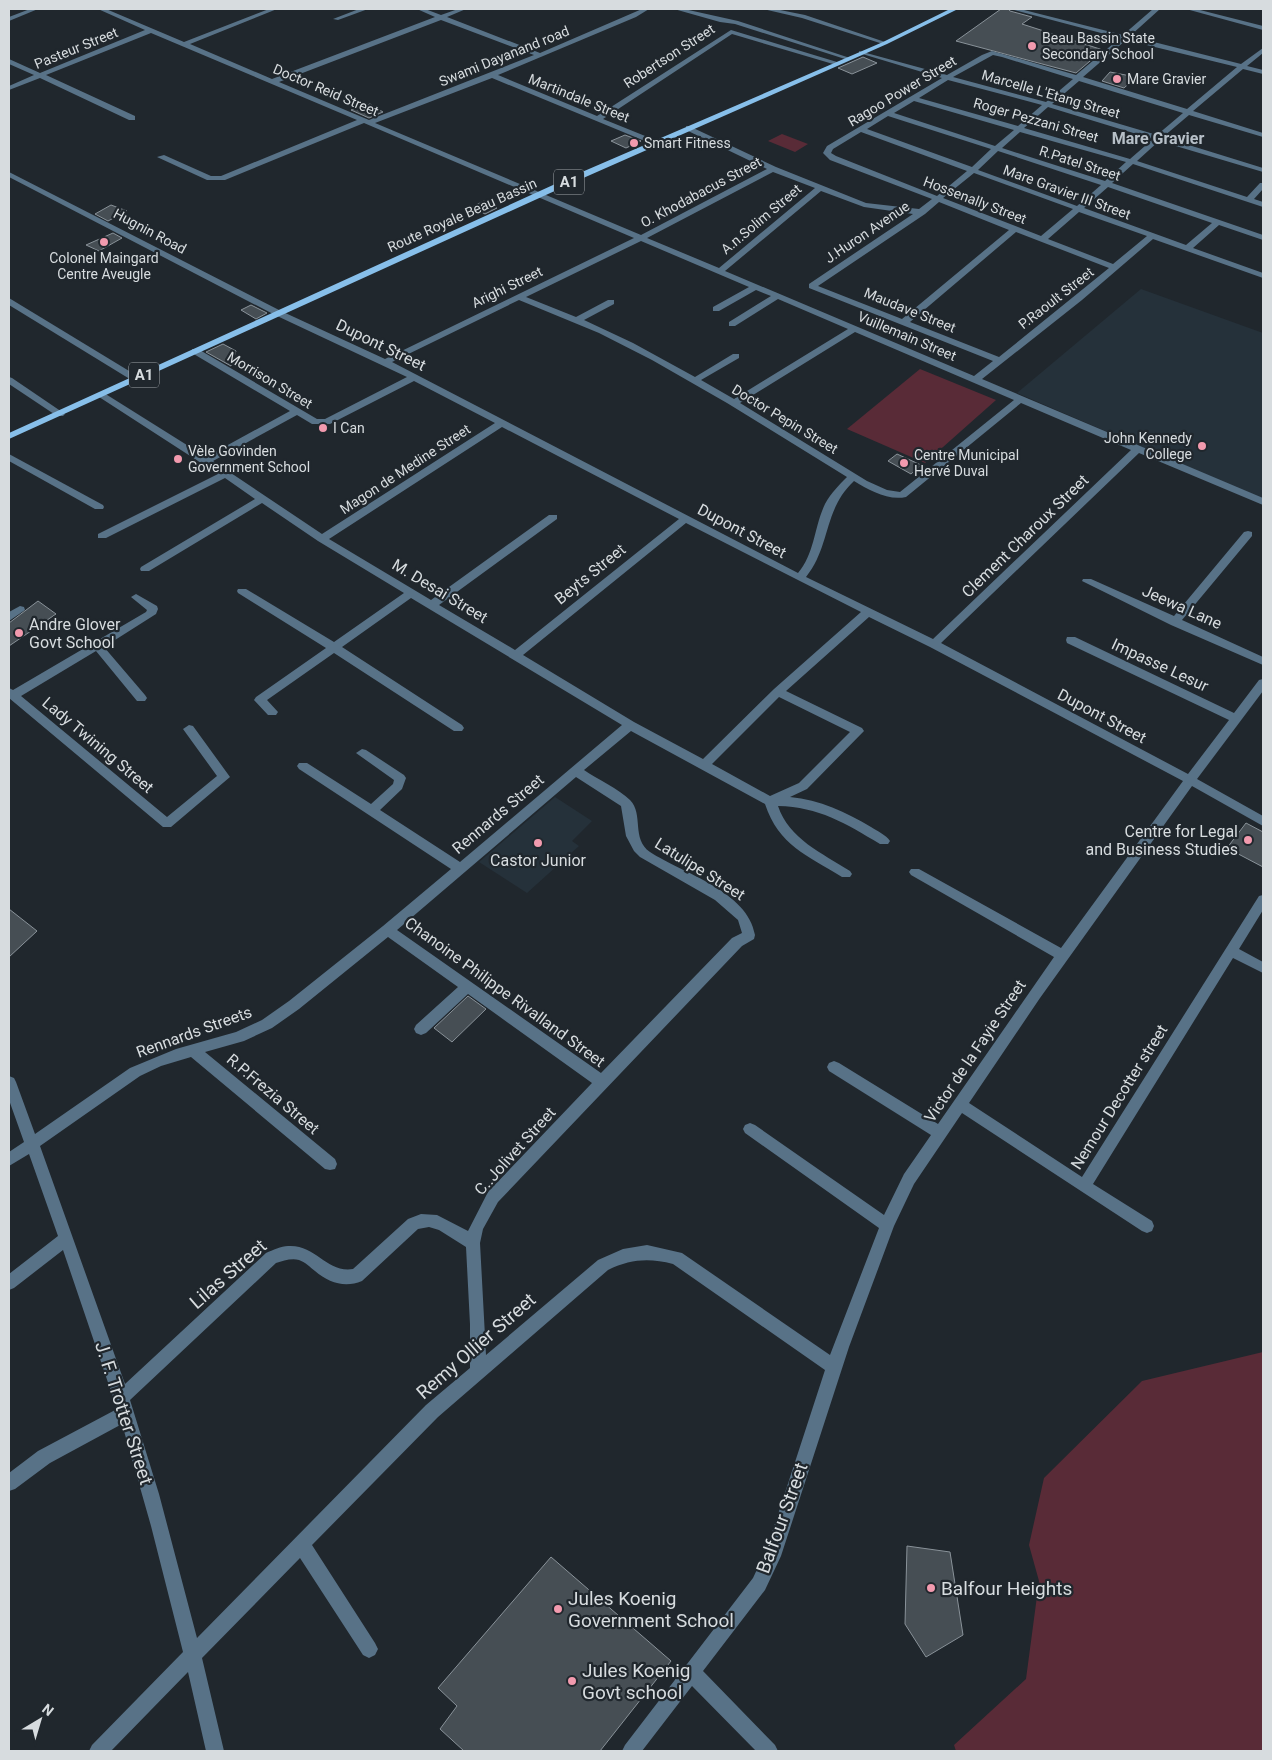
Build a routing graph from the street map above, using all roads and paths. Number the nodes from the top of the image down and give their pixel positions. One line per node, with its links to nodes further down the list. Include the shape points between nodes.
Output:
1 (35, 9): 17 (street)
2 (101, 9): 20 (street, Doctor Reid Street)
3 (246, 9): 15 (street)
4 (274, 9): 15 (street)
5 (365, 9): 18 (street)
6 (420, 9): 16 (street)
7 (463, 9): 16 (street)
8 (646, 9): 27 (street, Swami Dayanand road)
9 (677, 9): 28 (street, via 755,27)
10 (766, 9): 22 (street, via 803,16)
11 (955, 9): 22 (main road, Route Royale Beau Bassin / A1)
12 (1013, 9): 21 (street)
13 (1157, 9): 21 (street, J.Huron Avenue)
14 (1189, 9): 19 (street)
15 (260, 14): 23 (street)
16 (442, 17): 27 (street); 37 (street)
17 (9, 19)
18 (336, 19)
19 (1263, 28)
20 (152, 30): 23 (street, Doctor Reid Street); 34 (street, Pasteur Street)
21 (1125, 36): 31 (street); 36 (street, J.Huron Avenue)
22 (885, 43): 25 (main road, Route Royale Beau Bassin / A1)
23 (185, 44): 37 (street, Doctor Reid Street)
24 (1263, 50): 31 (street)
25 (861, 52): 28 (main road, Route Royale Beau Bassin / A1); 35 (street, Marcelle L'Etang Street)
26 (992, 53): 35 (street, Ragoo Power Street); 36 (street, Marcelle L'Etang Street)
27 (540, 55): 33 (street, Swami Dayanand road)
28 (848, 58): 30 (main road, Route Royale Beau Bassin / A1)
29 (9, 61): 34 (street)
30 (835, 63): 44 (street, Robertson Street, via 731,32); 46 (main road, Route Royale Beau Bassin / A1)
31 (1242, 66): 32 (street); 41 (street)
32 (1263, 72)
33 (492, 75): 44 (street, Martindale Street); 45 (street, Swami Dayanand road)
34 (40, 76): 38 (street, Pasteur Street); 43 (street)
35 (948, 78): 39 (street, Ragoo Power Street); 40 (street, Marcelle L'Etang Street)
36 (1079, 78): 40 (street, J.Huron Avenue); 41 (street, Marcelle L'Etang Street)
37 (274, 81): 45 (street, Doctor Reid Street)
38 (9, 88)
39 (915, 99): 42 (street, Ragoo Power Street); 47 (street, Roger Pezzani Street)
40 (1049, 105): 47 (street, J.Huron Avenue); 50 (street, Marcelle L'Etang Street)
41 (1190, 111): 49 (street, Marcelle L'Etang Street); 50 (street)
42 (889, 114): 48 (street, Ragoo Power Street); 52 (street, R.Patel Street)
43 (132, 118)
44 (597, 119): 51 (street, Martindale Street)
45 (367, 121): 54 (street, Swami Dayanand road, via 222,178 210,178); 63 (street, Doctor Reid Street)
46 (689, 128): 51 (main road, Route Royale Beau Bassin / A1); 56 (street)
47 (1020, 128): 52 (street, J.Huron Avenue); 55 (street, Roger Pezzani Street)
48 (862, 130): 53 (street, Ragoo Power Street, via 830,148); 58 (street, Mare Gravier III Street)
49 (1263, 135)
50 (1157, 138): 55 (street); 57 (street, Marcelle L'Etang Street)
51 (658, 144): 63 (main road, Route Royale Beau Bassin / A1)
52 (996, 149): 58 (street, J.Huron Avenue); 60 (street, R.Patel Street)
53 (827, 153): 64 (street, Hossenally Street)
54 (161, 157)
55 (1130, 161): 60 (street); 65 (street, Roger Pezzani Street)
56 (773, 169): 62 (street); 72 (street, O. Khodabacus Street)
57 (1263, 170)
58 (974, 171): 64 (street, J.Huron Avenue); 67 (street, Mare Gravier III Street)
59 (9, 174): 86 (street, Hugnin Road)
60 (1108, 184): 67 (street); 69 (street, R.Patel Street)
61 (1263, 185): 65 (street)
62 (820, 188): 68 (street, via 879,208); 77 (street, A.n.Solim Street)
63 (540, 195): 72 (street, Vuillemain Street); 86 (main road, Route Royale Beau Bassin / A1)
64 (937, 199): 68 (street, J.Huron Avenue); 70 (street, Hossenally Street)
65 (1248, 200): 66 (street, Roger Pezzani Street)
66 (1263, 204)
67 (1078, 209): 71 (street, Mare Gravier III Street); 74 (street)
68 (922, 212): 79 (street, J.Huron Avenue)
69 (1218, 222): 73 (street, R.Patel Street); 75 (street)
70 (1016, 228): 74 (street, Hossenally Street); 88 (street)
71 (1152, 236): 75 (street, Mare Gravier III Street); 76 (street, P.Raoult Street)
72 (641, 238): 77 (street, Vuillemain Street); 82 (street, Arighi Street)
73 (1263, 238)
74 (1043, 239): 76 (street, Hossenally Street)
75 (1186, 248): 78 (street, Mare Gravier III Street)
76 (1115, 268): 93 (street, P.Raoult Street)
77 (719, 272): 80 (street, Vuillemain Street)
78 (1263, 276)
79 (812, 286): 88 (street, Maudave Street)
80 (755, 287): 81 (street, Vuillemain Street); 85 (street)
81 (778, 296): 89 (street); 90 (street, Vuillemain Street)
82 (518, 297): 87 (street, Doctor Pepin Street); 94 (street, Arighi Street)
83 (9, 301): 96 (street)
84 (611, 302): 87 (street)
85 (716, 309)
86 (278, 313): 91 (main road, Route Royale Beau Bassin / A1); 94 (street, Dupont Street)
87 (576, 321): 99 (street, Doctor Pepin Street, via 629,344)
88 (904, 322): 93 (street, Maudave Street)
89 (732, 324)
90 (854, 329): 98 (street, Vuillemain Street); 102 (street)
91 (195, 351): 96 (main road, Route Royale Beau Bassin / A1); 103 (street, Morrison Street)
92 (736, 356): 99 (street)
93 (998, 360): 98 (street, P.Raoult Street)
94 (385, 362): 95 (street, Dupont Street)
95 (414, 377): 103 (street, Morrison Street, via 327,422 315,422); 105 (street, Dupont Street)
96 (136, 379): 100 (main road, Route Royale Beau Bassin / A1)
97 (9, 380): 104 (street)
98 (975, 380): 101 (street, Vuillemain Street)
99 (694, 381): 102 (street, Doctor Pepin Street)
100 (101, 395): 104 (main road, Route Royale Beau Bassin / A1); 109 (street, M. Desai Street)
101 (1020, 399): 107 (street, Vuillemain Street); 111 (street, Doctor Pepin Street, via 902,495 884,493)
102 (734, 403): 111 (street, Doctor Pepin Street)
103 (297, 411): 109 (street)
104 (60, 414): 106 (main road, Route Royale Beau Bassin / A1)
105 (502, 423): 116 (street, Dupont Street); 119 (street, Magon de Medine Street)
106 (9, 436)
107 (1137, 449): 113 (street, Vuillemain Street); 132 (street, Clement Charoux Street)
108 (9, 457): 114 (street)
109 (206, 461): 110 (street, M. Desai Street)
110 (225, 474): 112 (street, M. Desai Street); 118 (street)
111 (854, 476): 121 (street, via 830,505 812,563)
112 (262, 499): 119 (street, M. Desai Street); 120 (street)
113 (1263, 502)
114 (99, 507)
115 (553, 517): 126 (street)
116 (686, 518): 121 (street, Dupont Street); 135 (street, Beyts Street)
117 (1248, 534): 130 (street)
118 (102, 536)
119 (322, 539): 124 (street, M. Desai Street)
120 (145, 570)
121 (800, 578): 128 (street, Dupont Street)
122 (1087, 582): 130 (street, Jeewa Lane)
123 (242, 591): 134 (street)
124 (411, 593): 126 (street, M. Desai Street); 134 (street)
125 (136, 597): 133 (street, via 153,609 151,614)
126 (431, 605): 135 (street, M. Desai Street)
127 (20, 610): 129 (street)
128 (868, 612): 132 (street, Dupont Street); 138 (street)
129 (9, 617)
130 (1175, 622): 136 (street, Jeewa Lane)
131 (1070, 640): 142 (street, Impasse Lesur)
132 (934, 644): 150 (street, Dupont Street)
133 (97, 646): 139 (street); 140 (street)
134 (335, 648): 141 (street, via 260,700); 144 (street)
135 (515, 656): 143 (street, M. Desai Street)
136 (1263, 661)
137 (1263, 683): 142 (street, Victor de la Fayie Street)
138 (778, 692): 147 (street); 151 (street, via 858,732 803,786)
139 (11, 694): 145 (street, Lady Twining Street, via 167,824 224,777)
140 (141, 698)
141 (272, 712)
142 (1236, 719): 150 (street, Victor de la Fayie Street)
143 (630, 725): 147 (street, M. Desai Street); 149 (street, Rennards Street)
144 (458, 728)
145 (189, 729)
146 (362, 753): 152 (street, via 400,778 398,786)
147 (705, 764): 151 (street, M. Desai Street)
148 (303, 766): 152 (street)
149 (576, 771): 155 (street, Rennards Street); 160 (street, Latulipe Street, via 626,803 635,846 727,902 741,915)
150 (1190, 780): 153 (street); 162 (street, Victor de la Fayie Street)
151 (770, 801): 154 (street, via 817,804); 157 (street, via 776,819 793,841)
152 (371, 810): 155 (street)
153 (1263, 822)
154 (884, 841)
155 (459, 868): 159 (street, Rennards Street)
156 (915, 872): 162 (street)
157 (846, 874)
158 (1263, 900): 161 (street, Nemour Decotter street)
159 (388, 930): 164 (street, Chanoine Philippe Rivalland Street); 166 (street, Rennards Streets, via 267,1024 239,1037)
160 (749, 935): 169 (street, C..Jolivet Street, via 737,942)
161 (1231, 951): 163 (street); 177 (street, Nemour Decotter street)
162 (1063, 956): 171 (street, Victor de la Fayie Street)
163 (1263, 968)
164 (467, 986): 165 (street); 169 (street, Chanoine Philippe Rivalland Street)
165 (421, 1029)
166 (194, 1050): 174 (street, Rennards Streets, via 135,1072); 176 (street, R.P.Frezia Street)
167 (834, 1067): 173 (street)
168 (9, 1082): 170 (street, J. F. Trotter Street)
169 (602, 1082): 181 (street, C..Jolivet Street, via 493,1197 476,1228)
170 (12, 1099): 174 (street, J. F. Trotter Street)
171 (960, 1104): 173 (street, Victor de la Fayie Street); 177 (street, Nemour Decotter street)
172 (750, 1129): 178 (street)
173 (940, 1133): 178 (street, Victor de la Fayie Street, via 909,1179)
174 (32, 1144): 175 (street, Rennards Streets); 180 (street, J. F. Trotter Street)
175 (9, 1160)
176 (330, 1164)
177 (1084, 1186): 179 (street)
178 (887, 1224): 183 (street, Victor de la Fayie Street)
179 (1147, 1226)
180 (66, 1239): 182 (street); 185 (street, J. F. Trotter Street)
181 (473, 1243): 184 (street, C..Jolivet Street); 185 (street, Lilas Street, via 439,1221 421,1220 357,1276 348,1279 330,1274 304,1253 282,1252 271,1258)
182 (9, 1283)
183 (834, 1367): 184 (street, Remy Ollier Street, via 677,1258 651,1251 625,1254 603,1265); 191 (street, Balfour Street, via 775,1550 759,1584)
184 (478, 1372): 188 (street, Remy Ollier Street, via 432,1411)
185 (121, 1398): 186 (street, J. F. Trotter Street)
186 (125, 1414): 187 (street, via 44,1458); 190 (street, J. F. Trotter Street, via 151,1493)
187 (9, 1483)
188 (301, 1544): 189 (street); 190 (street, Remy Ollier Street)
189 (369, 1649)
190 (193, 1654): 192 (street, Remy Ollier Street); 193 (street, J. F. Trotter Street)
191 (691, 1672): 194 (street, Balfour Street); 195 (street)
192 (98, 1751)
193 (215, 1751)
194 (631, 1751)
195 (769, 1751)

